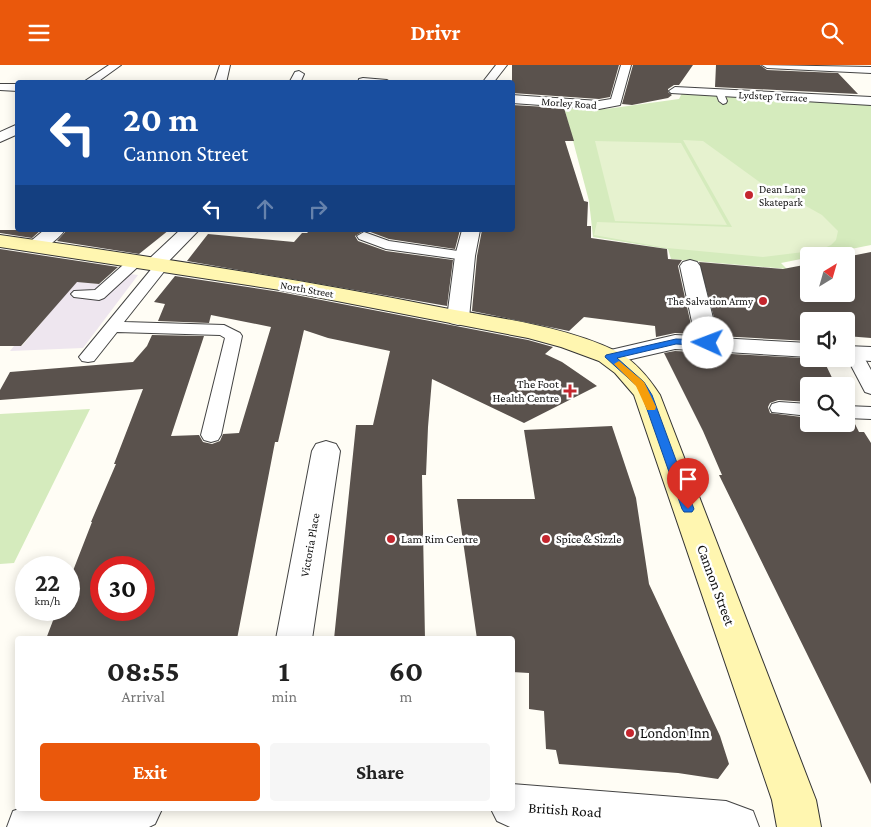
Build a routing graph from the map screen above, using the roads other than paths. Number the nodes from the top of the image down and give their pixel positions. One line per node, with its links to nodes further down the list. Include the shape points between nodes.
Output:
1 (116, 65): 7 (street)
2 (225, 65): 8 (street)
3 (502, 65): 9 (street)
4 (626, 65): 13 (street, Morley Road, via 616,102 610,104)
5 (767, 65): 6 (street)
6 (871, 70)
7 (93, 80)
8 (221, 80)
9 (490, 80)
10 (0, 87): 11 (street)
11 (15, 88)
12 (675, 91): 14 (street, Lydstep Terrace, via 721,97)
13 (515, 99)
14 (871, 101)
15 (15, 130): 16 (street)
16 (0, 139)
17 (53, 232): 22 (street)
18 (188, 232): 24 (street)
19 (471, 232): 23 (street)
20 (364, 236): 23 (lane, via 386,245)
21 (0, 241): 22 (main road, North Street)
22 (34, 246): 24 (main road, North Street)
23 (465, 256): 27 (street)
24 (152, 263): 26 (lane, via 99,295); 27 (main road, North Street); 28 (lane)
25 (690, 267): 29 (street)
26 (79, 294)
27 (458, 318): 33 (main road, North Street, via 575,342)
28 (112, 327): 32 (lane); 39 (lane, via 224,330 234,336)
29 (708, 343): 30 (street); 33 (street, via 676,342)
30 (800, 350)
31 (857, 354): 34 (lane)
32 (88, 357)
33 (610, 357): 46 (main road, Cannon Street, via 641,384 647,395 794,800)
34 (871, 388)
35 (779, 408): 36 (lane)
36 (800, 409)
37 (855, 412): 38 (lane)
38 (871, 413)
39 (210, 435)
40 (326, 451): 41 (street, Victoria Place)
41 (295, 636)
42 (515, 806): 45 (street, British Road, via 726,823)
43 (128, 811): 44 (street)
44 (30, 827)
45 (737, 827)
46 (800, 827)

